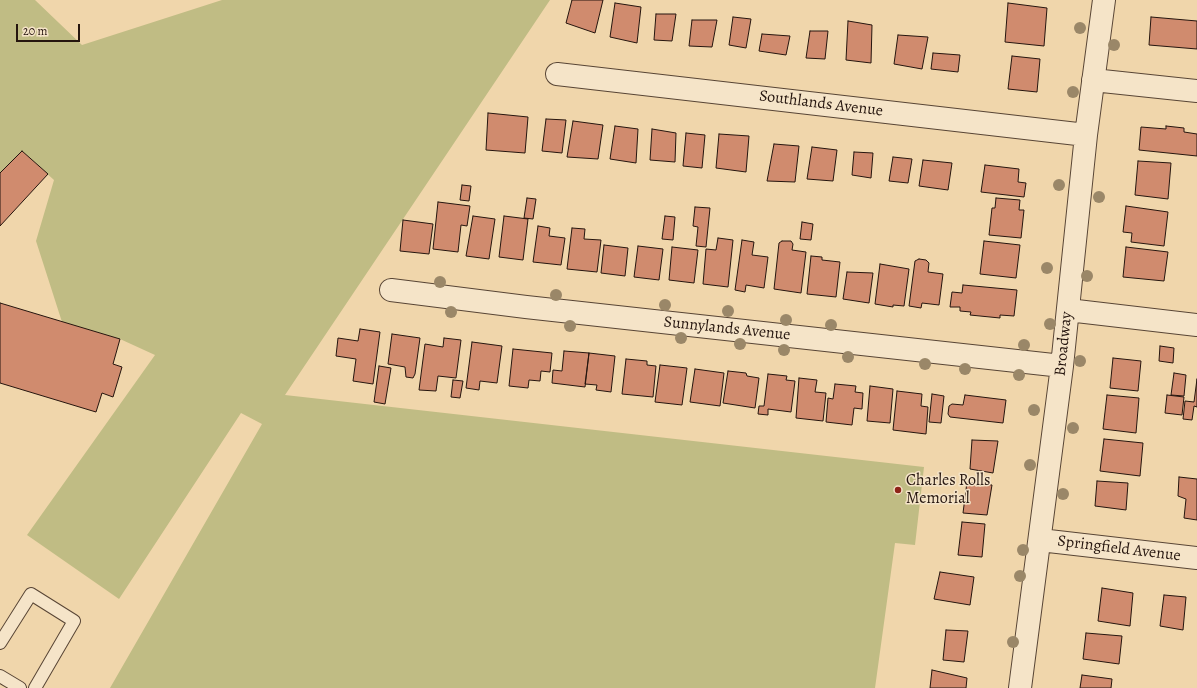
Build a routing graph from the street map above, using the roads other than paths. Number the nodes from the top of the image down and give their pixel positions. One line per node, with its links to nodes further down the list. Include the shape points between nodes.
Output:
1 (1104, 0): 3 (street, Broadway)
2 (556, 74): 5 (street, Southlands Avenue)
3 (1093, 80): 4 (street); 5 (street, Broadway)
4 (1197, 91)
5 (1086, 135): 7 (street, Broadway)
6 (391, 290): 9 (street, Sunnylands Avenue)
7 (1068, 310): 8 (street); 9 (street, Broadway)
8 (1197, 324)
9 (1062, 366): 10 (street, Broadway)
10 (1040, 540): 11 (street, Springfield Avenue); 16 (street, Broadway)
11 (1197, 558)
12 (0, 643): 15 (lane, via 31,594 74,621)
13 (0, 676): 14 (lane)
14 (20, 688)
15 (35, 688)
16 (1020, 688)

